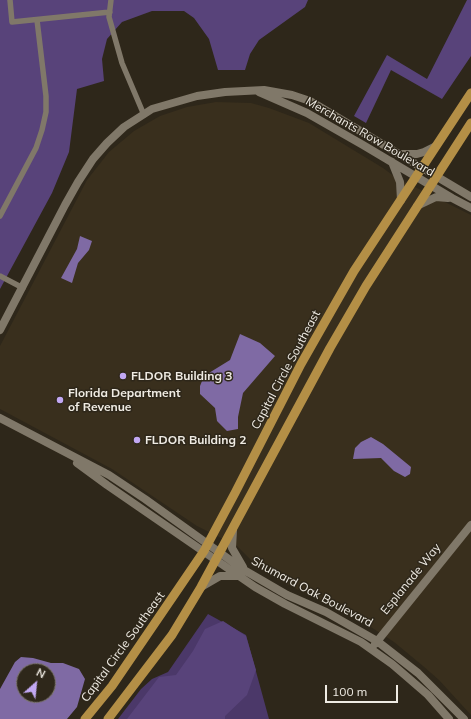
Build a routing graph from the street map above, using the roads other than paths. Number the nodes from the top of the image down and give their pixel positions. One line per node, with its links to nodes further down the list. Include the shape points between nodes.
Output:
1 (10, 0): 4 (street, via 12,22)
2 (111, 0): 3 (street)
3 (110, 12): 4 (street); 7 (street, via 122,63)
4 (37, 20): 21 (street, via 46,112 36,148)
5 (256, 91): 7 (street, Merchants Row Boulevard, via 197,96 152,109); 10 (street, Merchants Row Boulevard, via 292,95 310,101); 11 (street, Merchants Row Boulevard, via 307,113)
6 (471, 93): 9 (main road, Capital Circle Southeast)
7 (144, 115): 23 (street, Merchants Row Boulevard, via 124,127 93,159 71,193)
8 (471, 124): 14 (main road)
9 (436, 146): 10 (street, via 417,154); 12 (main road, Capital Circle Southeast)
10 (400, 154): 12 (street, Merchants Row Boulevard)
11 (392, 162): 13 (street, Merchants Row Boulevard); 18 (street, via 400,182)
12 (422, 168): 13 (main road, Capital Circle Southeast); 14 (street, Merchants Row Boulevard)
13 (416, 177): 15 (street, Merchants Row Boulevard); 18 (main road, Capital Circle Southeast)
14 (436, 177): 15 (main road); 16 (street, Merchants Row Boulevard)
15 (431, 186): 17 (street, Merchants Row Boulevard); 19 (main road)
16 (471, 197)
17 (452, 198): 19 (street, via 436,197); 20 (street, Merchants Row Boulevard)
18 (401, 200): 28 (main road, Capital Circle Southeast, via 354,271 301,364)
19 (418, 206): 27 (main road, via 374,273 330,348)
20 (471, 208)
21 (0, 216)
22 (0, 276): 23 (street)
23 (23, 288): 24 (street, Merchants Row Boulevard)
24 (0, 330)
25 (0, 418): 28 (street, Shumard Oak Boulevard, via 109,475)
26 (471, 525): 34 (street, Esplanade Way)
27 (233, 528): 29 (main road); 30 (street, via 232,548)
28 (206, 547): 29 (street, Shumard Oak Boulevard); 36 (main road, Capital Circle Southeast, via 112,686)
29 (217, 556): 30 (street, Shumard Oak Boulevard); 31 (main road)
30 (241, 573): 31 (street, via 220,576); 32 (street, Shumard Oak Boulevard); 33 (street, Shumard Oak Boulevard, via 285,604)
31 (201, 587): 37 (main road, via 172,635)
32 (326, 612): 33 (street); 34 (street, Shumard Oak Boulevard)
33 (321, 622): 35 (street, Shumard Oak Boulevard, via 361,642)
34 (377, 641): 35 (street, Esplanade Way); 39 (street, Shumard Oak Boulevard, via 418,673)
35 (371, 650): 38 (street, Shumard Oak Boulevard, via 392,664 428,695)
36 (85, 719)
37 (108, 719)
38 (450, 719)
39 (464, 719)

